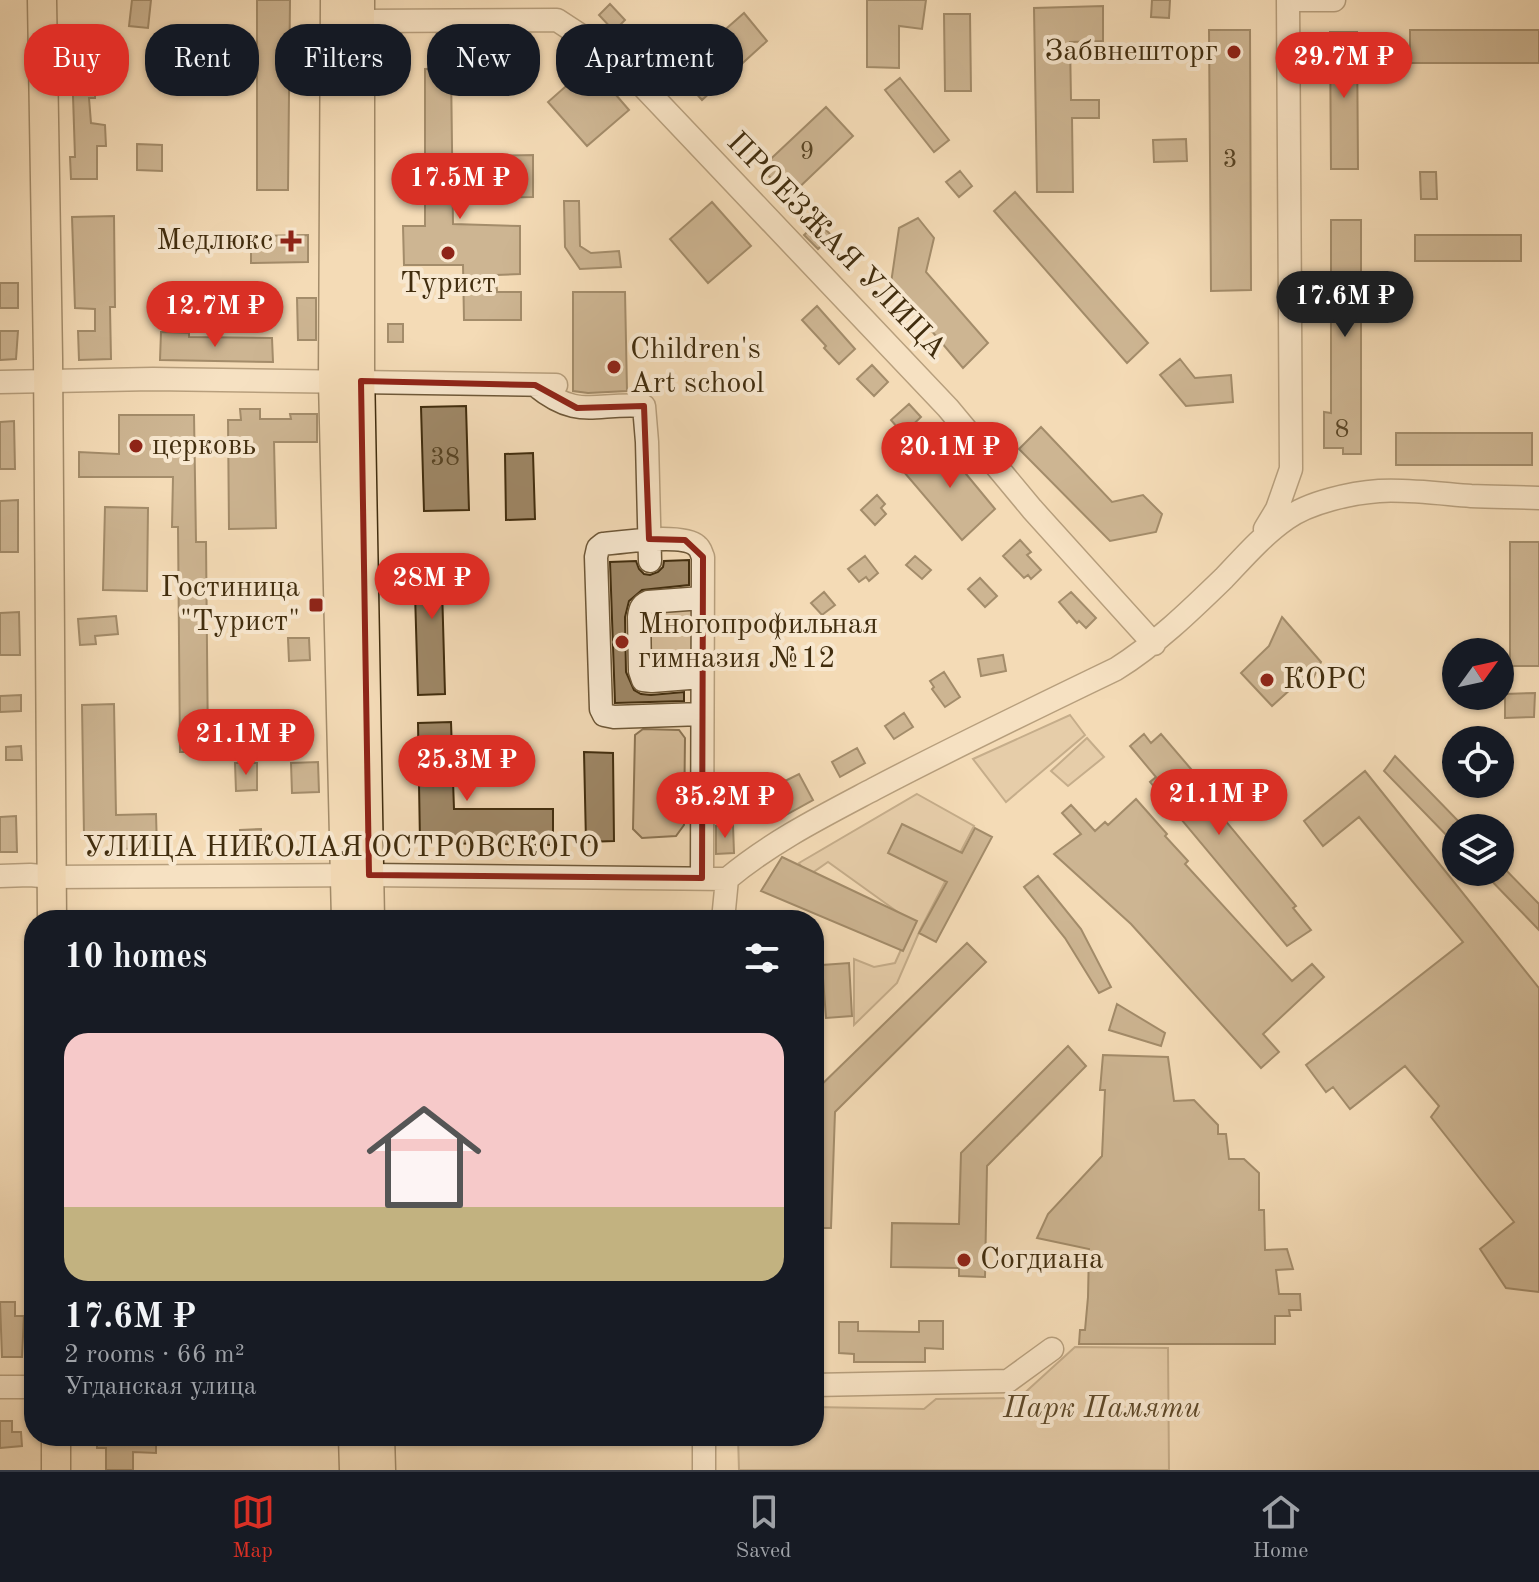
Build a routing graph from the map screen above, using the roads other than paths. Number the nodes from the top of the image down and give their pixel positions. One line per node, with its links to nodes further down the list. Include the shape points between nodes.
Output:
1 (42, 0): 6 (main road)
2 (335, 0): 7 (main road)
3 (1288, 0): 4 (street); 10 (street, via 1291,469 1277,509)
4 (1334, 0)
5 (360, 11): 7 (main road); 13 (street, ПРОЕЗЖАЯ УЛИЦА, via 557,20 618,60 948,408)
6 (47, 381): 7 (street); 8 (street); 18 (main road)
7 (347, 381): 11 (street, via 545,385 550,398 577,408 644,406); 16 (main road)
8 (0, 382)
9 (1539, 498): 10 (street, via 1380,491 1333,499 1287,517)
10 (1254, 547): 13 (street)
11 (650, 561)
12 (702, 598): 14 (street); 14 (street, via 648,602 639,617 643,680); 15 (street, via 703,557 696,544 651,539 598,548 596,611 604,715)
13 (1154, 644): 20 (street, via 1116,669 803,827)
14 (702, 677): 15 (street)
15 (702, 714): 19 (street)
16 (357, 875): 18 (street, УЛИЦА НИКОЛАЯ ОСТРОВСКОГО); 19 (street, УЛИЦА НИКОЛАЯ ОСТРОВСКОГО); 22 (main road); 23 (main road)
17 (0, 876): 18 (street, УЛИЦА НИКОЛАЯ ОСТРОВСКОГО)
18 (52, 877): 21 (main road)
19 (702, 878): 20 (street, УЛИЦА НИКОЛАЯ ОСТРОВСКОГО)
20 (727, 879): 24 (street)
21 (52, 910)
22 (348, 910)
23 (367, 910)
24 (724, 910)
25 (1052, 1349): 26 (street, via 1008,1381)
26 (824, 1385)
27 (0, 1387): 28 (street)
28 (24, 1387)
29 (56, 1446): 33 (main road)
30 (353, 1446): 34 (main road)
31 (380, 1446): 35 (main road)
32 (704, 1446): 36 (street)
33 (56, 1470)
34 (354, 1470)
35 (381, 1470)
36 (704, 1470)

